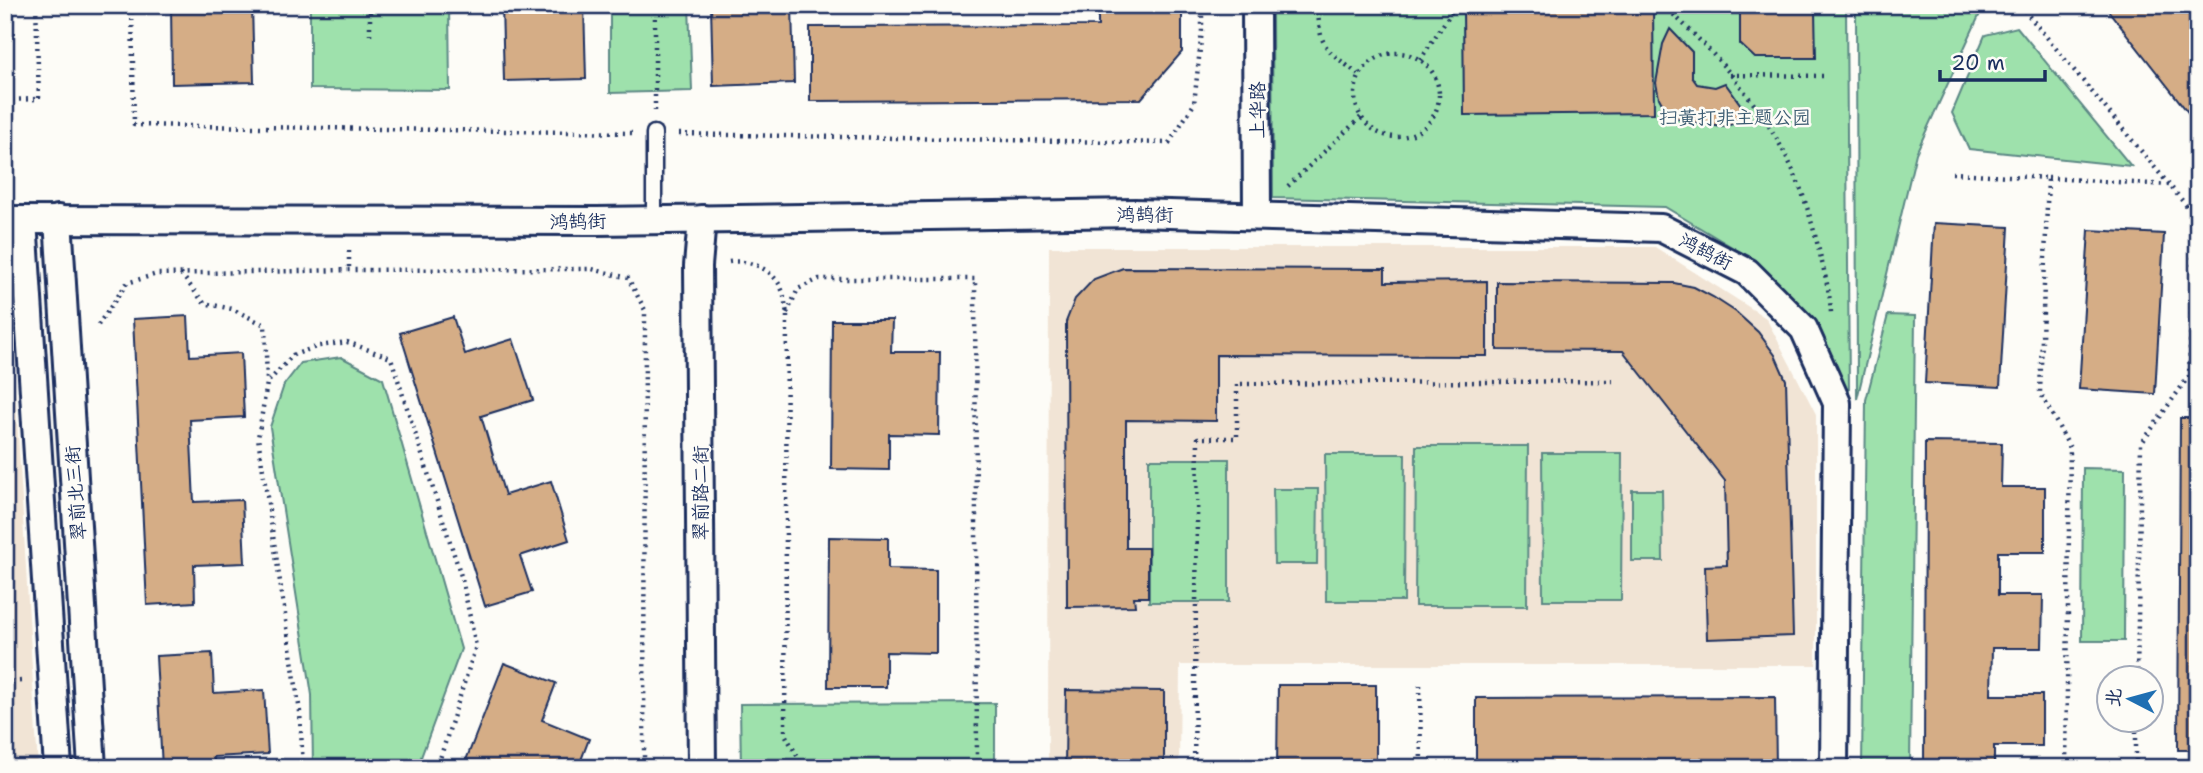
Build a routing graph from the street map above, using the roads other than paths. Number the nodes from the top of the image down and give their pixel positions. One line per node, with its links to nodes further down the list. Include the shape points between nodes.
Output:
1 (1256, 5): 3 (street, 上华路)
2 (654, 133): 7 (lane)
3 (1257, 215): 5 (street, 鸿鹄街); 11 (street, 鸿鹄街, via 1661,228 1747,272 1804,329 1837,403)
4 (58, 219): 6 (street, 鸿鹄街); 7 (street, 鸿鹄街); 9 (street, 翠前北三街)
5 (702, 219): 7 (street, 鸿鹄街); 10 (street, 翠前路二街, via 698,266)
6 (14, 220): 8 (street, 翠前北三街)
7 (654, 220)
8 (58, 768)
9 (92, 768)
10 (702, 768)
11 (1834, 768)

